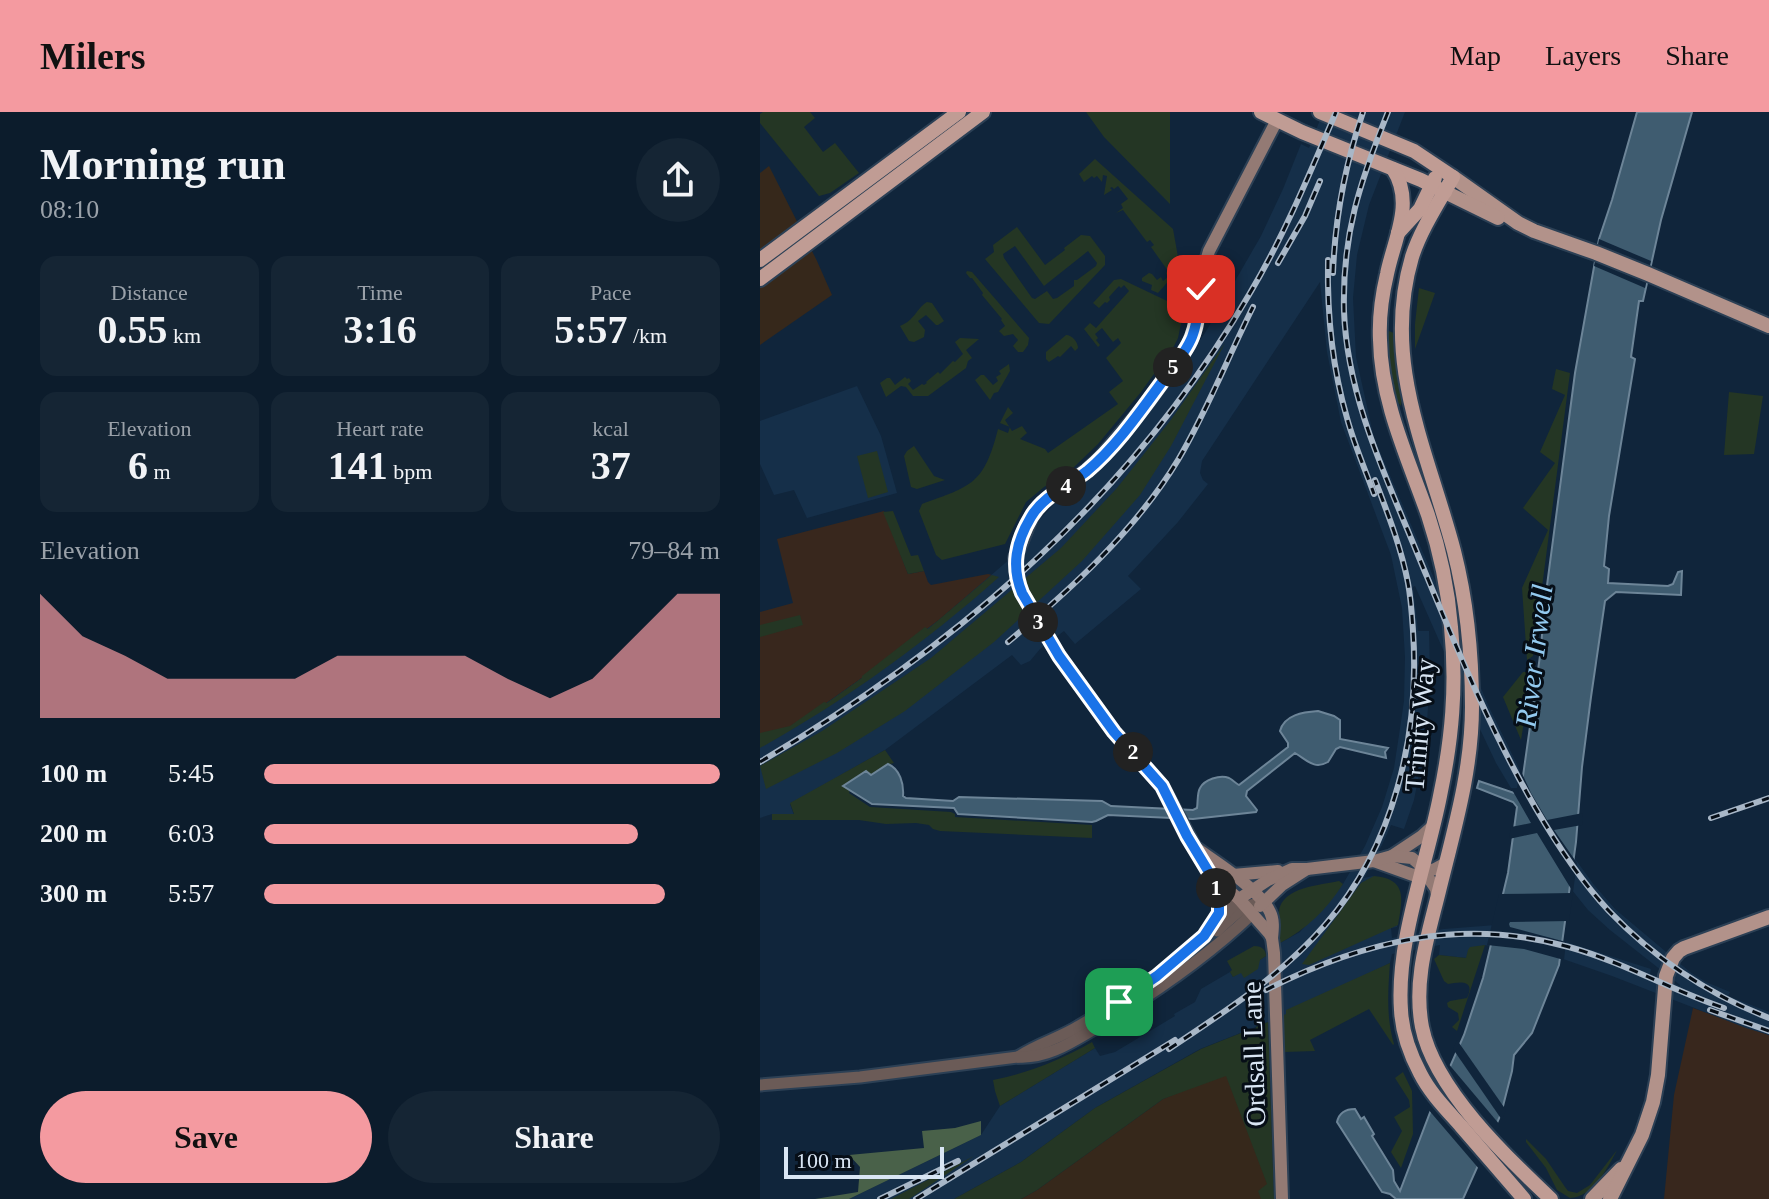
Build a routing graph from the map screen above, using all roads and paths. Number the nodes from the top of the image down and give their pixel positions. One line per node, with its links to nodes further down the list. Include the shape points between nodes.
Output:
1 (959, 112): 11 (highway)
2 (983, 112): 12 (highway)
3 (1261, 112): 5 (highway)
4 (1320, 112): 7 (highway, via 1414,151)
5 (1277, 120): 6 (highway); 15 (main road, via 1209,251 1189,344 1101,457 1042,503 1015,558 1022,593 1049,642 1167,794)
6 (1393, 169): 8 (highway); 10 (highway, via 1404,198)
7 (1447, 172): 8 (highway, Trinity Way); 9 (main road)
8 (1438, 189): 9 (main road); 10 (highway, Trinity Way); 18 (highway, Trinity Way, via 1412,258 1402,334 1408,392 1455,555 1469,647 1468,759)
9 (1518, 223): 13 (main road)
10 (1398, 234): 14 (highway, Trinity Way, via 1381,310 1381,358 1396,425 1440,556 1455,669 1448,755)
11 (760, 260)
12 (760, 279)
13 (1769, 326)
14 (1434, 825): 16 (main road); 21 (highway, Trinity Way)
15 (1195, 847): 23 (main road); 24 (main road)
16 (1392, 856): 17 (main road); 21 (main road, via 1412,858)
17 (1374, 861): 19 (main road); 22 (main road)
18 (1446, 863): 21 (main road); 26 (highway, Trinity Way)
19 (1307, 869): 20 (main road); 28 (main road)
20 (1285, 871): 24 (main road); 25 (main road)
21 (1423, 871): 22 (main road); 26 (main road); 27 (highway, Trinity Way)
22 (1402, 873): 27 (main road)
23 (1210, 874): 29 (main road); 33 (street, via 1219,906)
24 (1233, 875): 25 (main road)
25 (1252, 890): 28 (main road); 29 (main road)
26 (1437, 896): 41 (highway, Trinity Way, via 1419,988 1430,1054 1497,1146)
27 (1415, 900): 40 (highway, Trinity Way, via 1401,989 1403,1027 1415,1061 1434,1095)
28 (1264, 903): 29 (main road); 34 (main road, Ordsall Lane, via 1271,912)
29 (1245, 907): 31 (main road); 32 (street); 33 (street); 35 (street)
30 (1769, 917): 38 (main road, via 1679,951 1668,967 1653,1102)
31 (1263, 926): 32 (street); 34 (main road)
32 (1239, 927): 36 (street, via 1177,977 1078,1038 1046,1054)
33 (1211, 928): 35 (street)
34 (1272, 938): 39 (main road, Ordsall Lane)
35 (1197, 944): 36 (street, via 1119,1002)
36 (1018, 1057): 37 (street)
37 (760, 1085)
38 (1629, 1160): 42 (main road); 43 (main road)
39 (1282, 1199)
40 (1524, 1199)
41 (1551, 1199)
42 (1592, 1199)
43 (1610, 1199)

